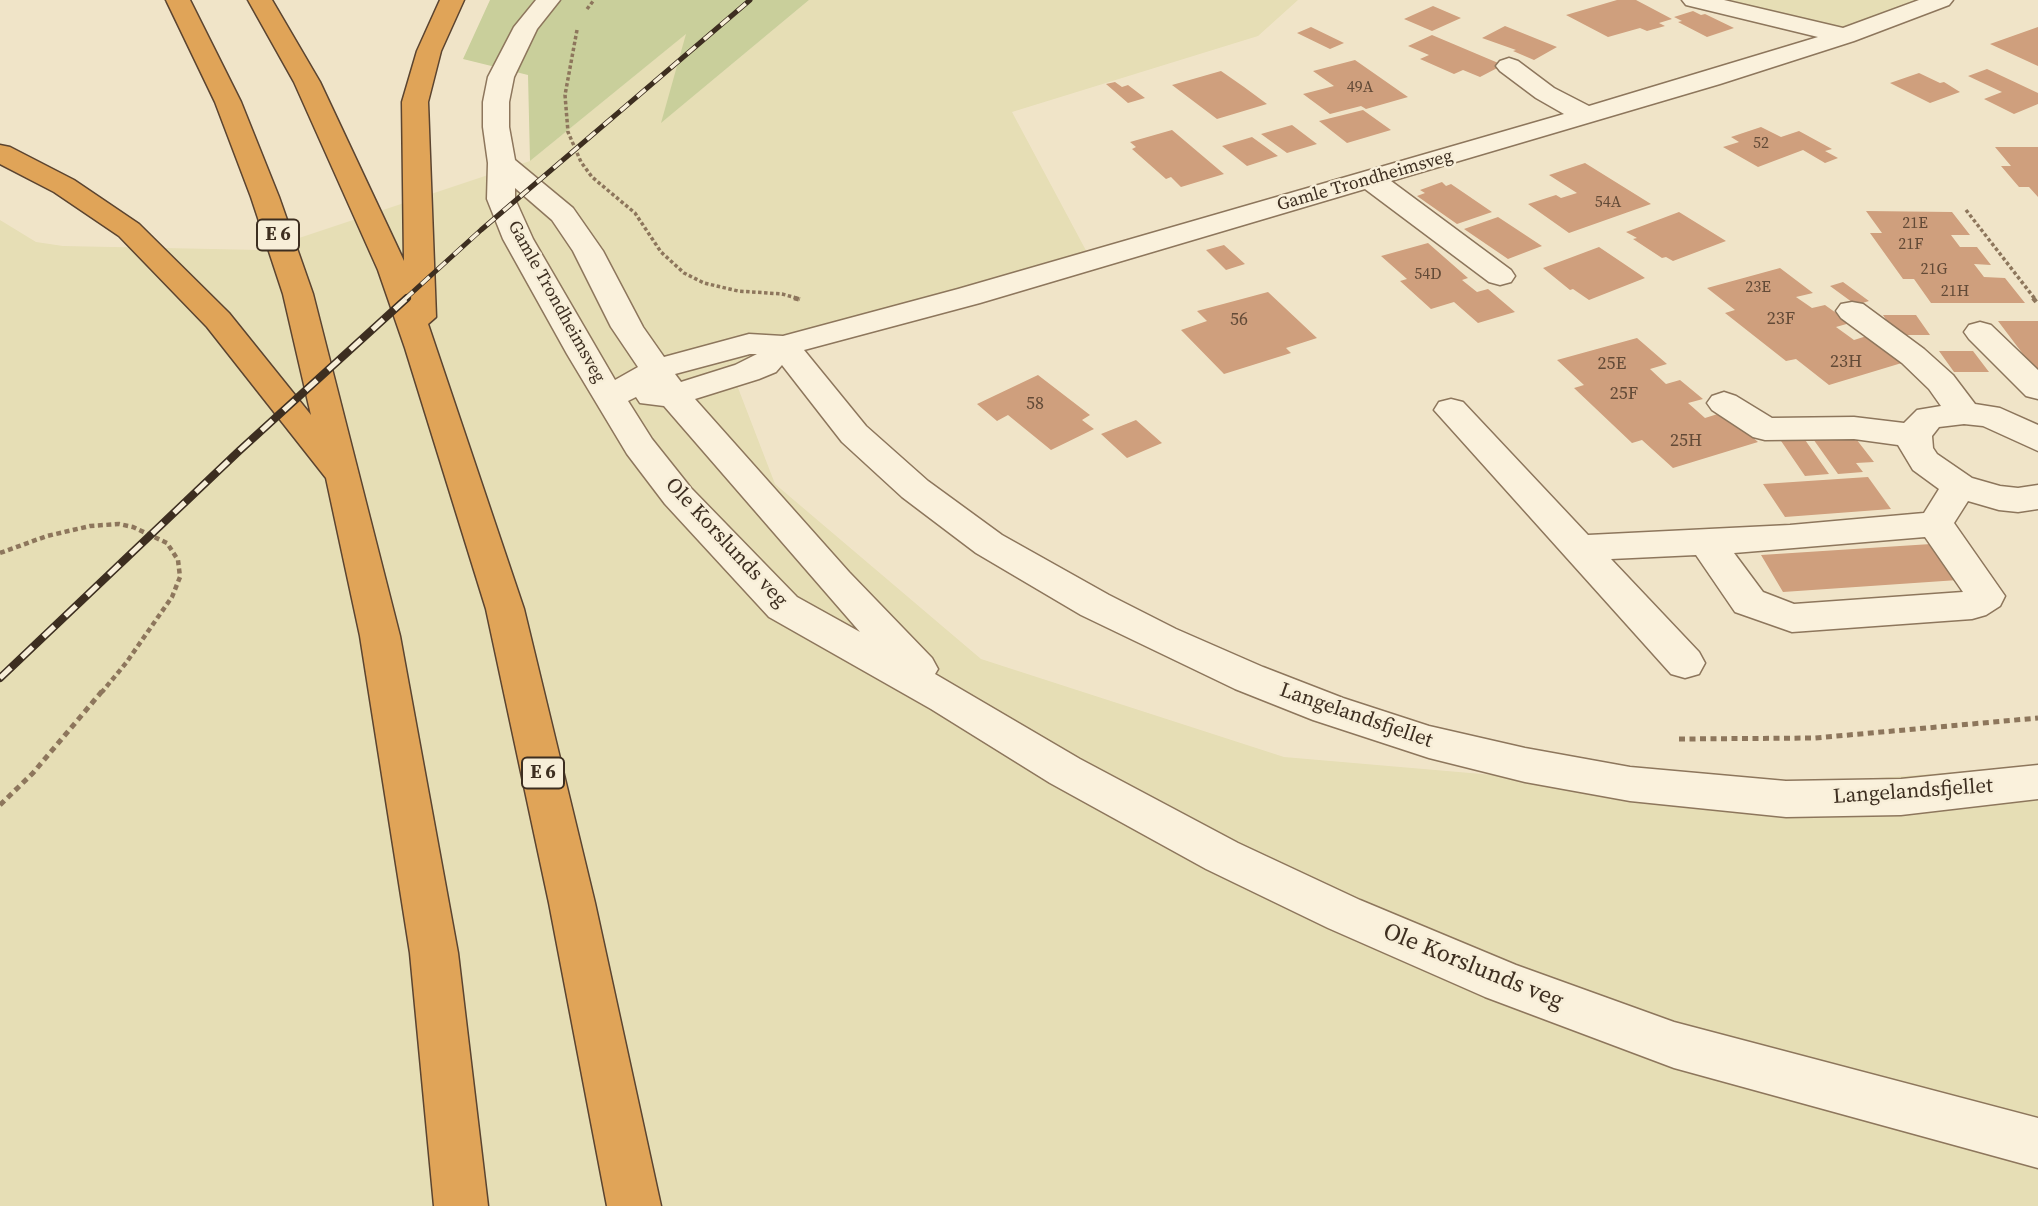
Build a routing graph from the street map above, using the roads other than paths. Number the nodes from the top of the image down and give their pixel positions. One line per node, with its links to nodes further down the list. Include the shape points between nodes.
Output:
1 (178, 0): 26 (highway, E 6, via 228,102 269,209 298,294)
2 (260, 0): 17 (highway, E 6, via 340,152 393,270)
3 (452, 0): 17 (highway, E 6, via 429,51 415,102)
4 (548, 0): 11 (street, Gamle Trondheimsveg, via 526,27 501,77 496,127)
5 (1694, 0): 7 (street)
6 (1941, 0): 7 (street, Gamle Trondheimsveg)
7 (1845, 36): 9 (street, Gamle Trondheimsveg)
8 (1509, 66): 9 (street, via 1545,93)
9 (1588, 116): 12 (street, Gamle Trondheimsveg)
10 (0, 153): 26 (highway, E 6, via 64,186 129,230 218,320)
11 (502, 163): 18 (street, Gamle Trondheimsveg, via 563,214 588,251 627,327); 20 (street, Gamle Trondheimsveg, via 501,199 518,239)
12 (1370, 179): 13 (street); 16 (street, Gamle Trondheimsveg)
13 (1500, 276)
14 (1852, 311): 23 (street, via 1913,356 1941,382)
15 (1980, 332): 19 (street)
16 (784, 346): 18 (street, Gamle Trondheimsveg, via 764,365); 34 (street, Langelandsfjellet, via 854,435 915,489 989,544 1162,639 1328,709 1429,742 1630,784 1786,799 1901,797)
17 (421, 348): 37 (highway, E 6, via 505,609)
18 (665, 382): 20 (street, Gamle Trondheimsveg); 33 (street, Ole Korslunds veg, via 836,582)
19 (2038, 389)
20 (610, 398): 33 (street, Ole Korslunds veg, via 639,446 678,496 783,607)
21 (1724, 403): 24 (street, via 1765,429 1854,428)
22 (1451, 410): 31 (street)
23 (1964, 413): 24 (street, via 1930,418); 25 (street, via 1988,416)
24 (1915, 436): 27 (street, via 1916,449 1925,462)
25 (2037, 438)
26 (344, 481): 36 (highway, E 6, via 380,636 434,953)
27 (1959, 486): 28 (street, via 1999,498); 29 (street)
28 (2038, 497)
29 (1936, 524): 30 (street); 30 (street, via 1986,596 1972,606 1791,618 1749,602)
30 (1707, 543): 31 (street)
31 (1581, 548): 32 (street)
32 (1685, 663)
33 (945, 698): 35 (street, Ole Korslunds veg, via 1065,771 1222,856 1502,982 1674,1045)
34 (2038, 782)
35 (2038, 1143)
36 (461, 1206)
37 (634, 1206)

